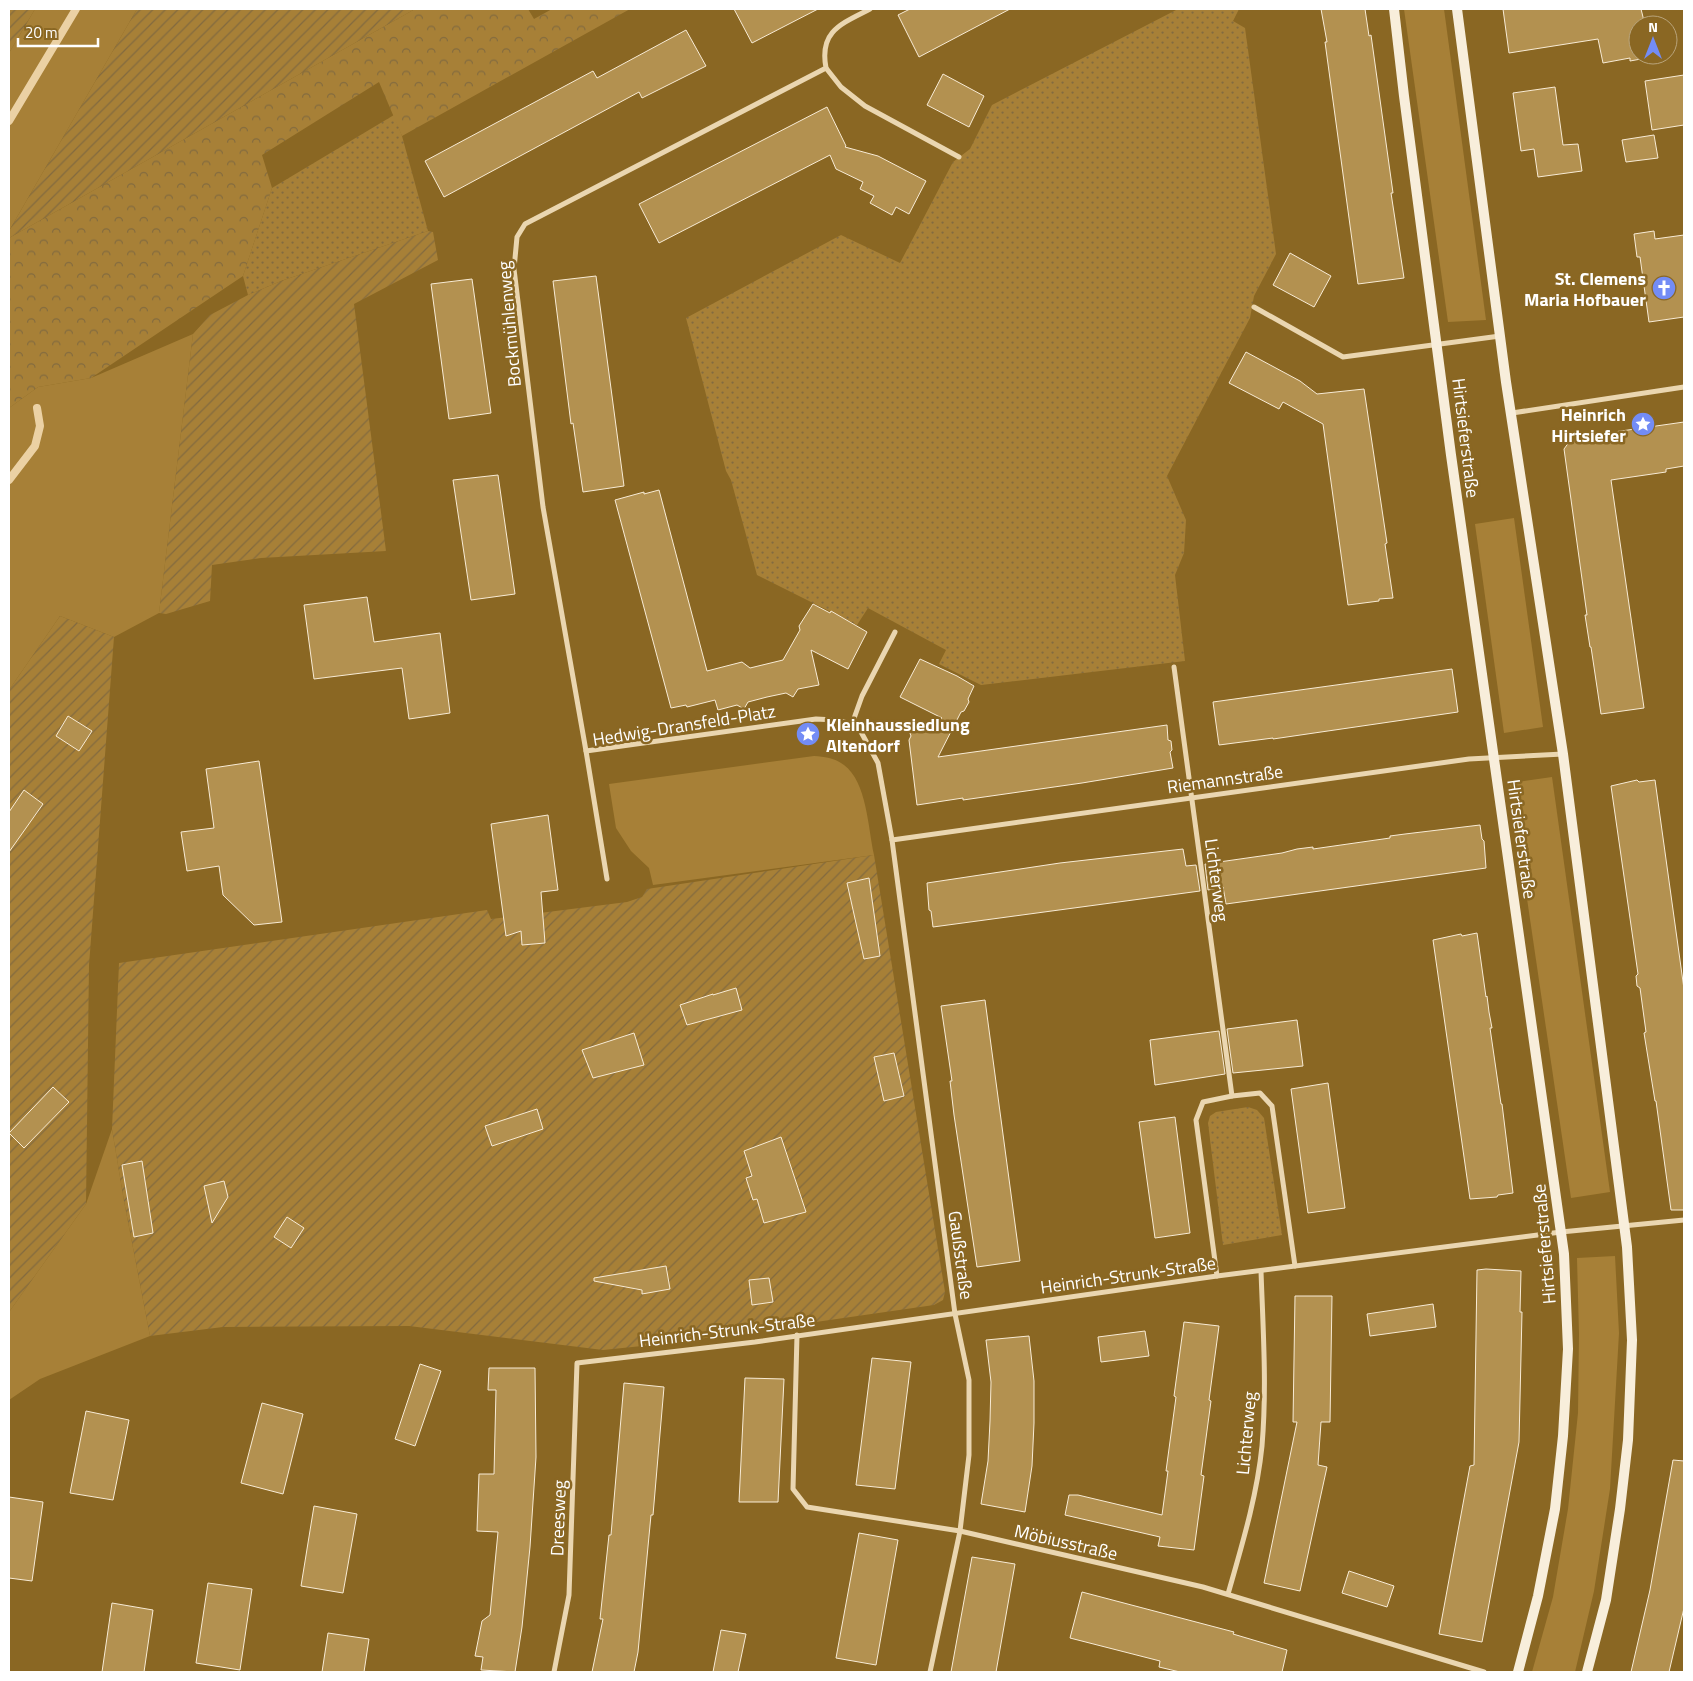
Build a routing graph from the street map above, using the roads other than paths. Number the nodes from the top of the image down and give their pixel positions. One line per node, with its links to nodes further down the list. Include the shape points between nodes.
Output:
1 (870, 9): 4 (street, via 838,25 827,40)
2 (1394, 9): 8 (main road, Hirtsieferstraße)
3 (1457, 9): 7 (main road)
4 (826, 68): 5 (street, via 841,87 865,106); 14 (street, Bockmühlenweg, via 526,224 517,237 514,269 543,507)
5 (959, 157)
6 (1254, 307): 8 (street, via 1342,357)
7 (1500, 336): 8 (street); 10 (main road)
8 (1437, 344): 16 (main road, Hirtsieferstraße)
9 (1684, 386): 10 (street)
10 (1512, 413): 15 (main road)
11 (895, 632): 13 (street, via 862,696)
12 (1174, 667): 17 (street, Lichterweg)
13 (852, 724): 14 (street, Hedwig-Dransfeld-Platz, via 816,719); 18 (street, via 861,732 878,763)
14 (586, 751): 19 (street, Hedwig-Dransfeld-Platz)
15 (1563, 754): 16 (street, Riemannstraße); 22 (main road)
16 (1495, 759): 17 (street, Riemannstraße, via 1469,759); 23 (main road, Hirtsieferstraße)
17 (1191, 798): 18 (street, Riemannstraße); 20 (street, Lichterweg)
18 (892, 840): 27 (street, Gaußstraße)
19 (607, 879)
20 (1232, 1096): 24 (street, via 1260,1093 1272,1106); 26 (street, via 1203,1102 1196,1120)
21 (1684, 1220): 22 (street, Heinrich-Strunk-Straße)
22 (1625, 1226): 23 (street, Heinrich-Strunk-Straße); 36 (main road, via 1632,1340 1628,1440 1606,1600)
23 (1562, 1232): 24 (street, Heinrich-Strunk-Straße); 35 (main road, Hirtsieferstraße, via 1568,1349 1563,1436 1555,1509 1538,1596)
24 (1295, 1266): 25 (street, Heinrich-Strunk-Straße)
25 (1261, 1271): 26 (street, Heinrich-Strunk-Straße); 31 (street, Lichterweg, via 1265,1367 1262,1446 1248,1522)
26 (1217, 1276): 27 (street, Heinrich-Strunk-Straße)
27 (955, 1314): 28 (street, Heinrich-Strunk-Straße); 30 (street, Gaußstraße, via 970,1380 969,1455)
28 (797, 1335): 29 (street, Heinrich-Strunk-Straße); 30 (street, Möbiusstraße, via 793,1489 807,1507)
29 (577, 1363): 32 (street, Dreesweg, via 569,1594)
30 (960, 1531): 31 (street, Möbiusstraße); 33 (street, Gaußstraße)
31 (1228, 1594): 34 (street, Möbiusstraße)
32 (554, 1672)
33 (930, 1672)
34 (1484, 1672)
35 (1518, 1672)
36 (1587, 1672)

